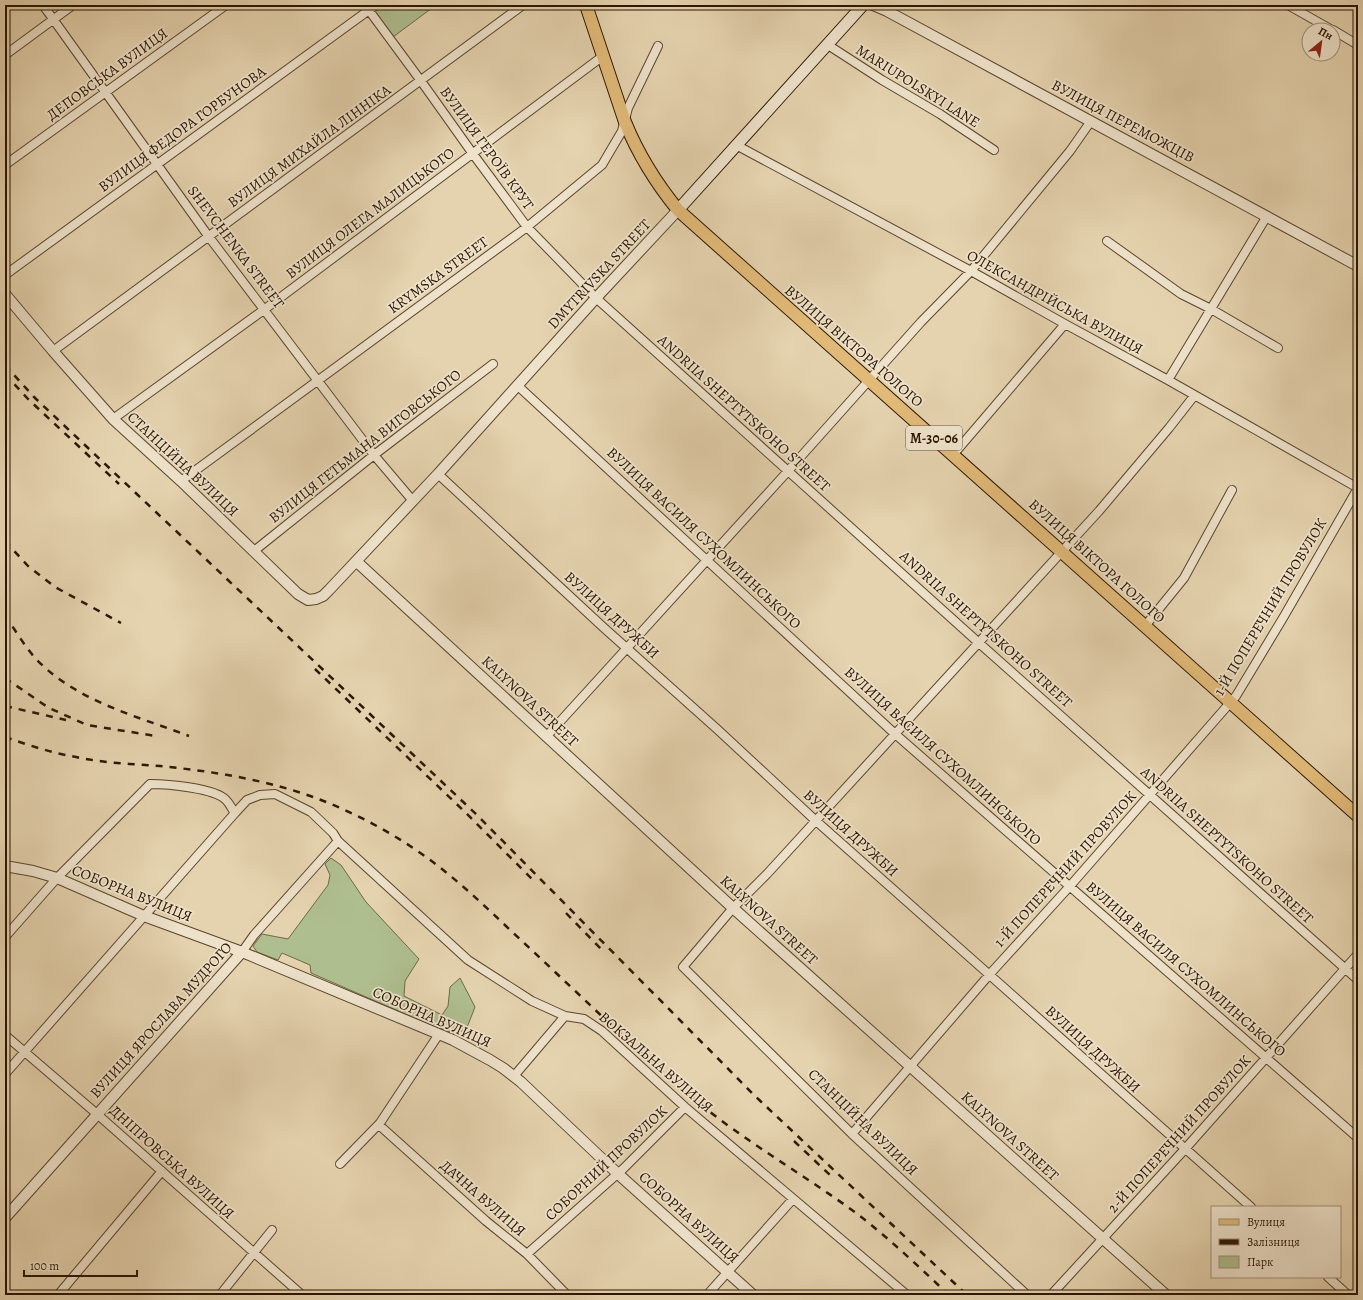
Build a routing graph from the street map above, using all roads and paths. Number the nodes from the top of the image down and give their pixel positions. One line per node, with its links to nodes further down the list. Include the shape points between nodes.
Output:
1 (43, 5): 10 (street, SHEVCHENKA STREET)
2 (73, 5): 10 (street)
3 (226, 5): 19 (street, ДЕПОВСЬКА ВУЛИЦЯ)
4 (522, 5): 18 (street, ВУЛИЦЯ МИХАЙЛА ЛІННІКА)
5 (586, 5): 17 (main road, ВУЛИЦЯ ВІКТОРА ГОЛОГО / М-30-06)
6 (863, 5): 14 (main road, DMYTRIVSKA STREET)
7 (873, 5): 20 (street, ВУЛИЦЯ ПЕРЕМОЖЦІВ)
8 (1288, 5): 11 (street)
9 (370, 7): 18 (street, ВУЛИЦЯ ГЕРОЇВ КРУТ); 26 (street, ВУЛИЦЯ ФЕДОРА ГОРБУНОВА)
10 (53, 20): 16 (street); 19 (street, SHEVCHENKA STREET)
11 (1319, 22)
12 (1341, 34): 13 (street)
13 (1358, 44)
14 (828, 45): 22 (main road, DMYTRIVSKA STREET); 23 (street, MARIUPOLSKYI LANE)
15 (658, 46): 21 (street, KRYMSKA STREET, via 628,108)
16 (5, 55)
17 (603, 56): 21 (main road, ВУЛИЦЯ ВІКТОРА ГОЛОГО / М-30-06); 24 (street, ВУЛИЦЯ ОЛЕГА МАЛИЦЬКОГО)
18 (421, 81): 24 (street, ВУЛИЦЯ ГЕРОЇВ КРУТ); 30 (street, ВУЛИЦЯ МИХАЙЛА ЛІННІКА)
19 (106, 92): 25 (street, ДЕПОВСЬКА ВУЛИЦЯ); 26 (street, SHEVCHENKA STREET)
20 (1091, 121): 28 (street, ВУЛИЦЯ ПЕРЕМОЖЦІВ); 33 (street, via 1070,151)
21 (625, 122): 27 (main road, ВУЛИЦЯ ВІКТОРА ГОЛОГО / М-30-06, via 657,183); 29 (street, KRYMSKA STREET, via 602,165)
22 (736, 145): 27 (main road, DMYTRIVSKA STREET); 33 (street, ОЛЕКСАНДРІЙСЬКА ВУЛИЦЯ)
23 (994, 150)
24 (473, 154): 29 (street, ВУЛИЦЯ ГЕРОЇВ КРУТ); 37 (street, ВУЛИЦЯ ОЛЕГА МАЛИЦЬКОГО)
25 (5, 164)
26 (157, 164): 30 (street, SHEVCHENKA STREET); 34 (street, ВУЛИЦЯ ФЕДОРА ГОРБУНОВА)
27 (678, 210): 36 (street, DMYTRIVSKA STREET); 44 (main road, ВУЛИЦЯ ВІКТОРА ГОЛОГО / М-30-06)
28 (1267, 216): 32 (street, ВУЛИЦЯ ПЕРЕМОЖЦІВ); 38 (street)
29 (527, 227): 36 (street, ВУЛИЦЯ ГЕРОЇВ КРУТ); 43 (street, KRYMSKA STREET)
30 (209, 237): 37 (street, SHEVCHENKA STREET); 41 (street, ВУЛИЦЯ МИХАЙЛА ЛІННІКА)
31 (1107, 241): 38 (street, via 1181,294)
32 (1358, 266)
33 (971, 271): 39 (street, ОЛЕКСАНДРІЙСЬКА ВУЛИЦЯ); 44 (street)
34 (5, 275)
35 (5, 294): 41 (street, СТАНЦІЙНА ВУЛИЦЯ)
36 (596, 298): 46 (street, DMYTRIVSKA STREET); 51 (street, ANDRIIA SHEPTYTSKOHO STREET)
37 (265, 309): 43 (street, SHEVCHENKA STREET); 48 (street, ВУЛИЦЯ ОЛЕГА МАЛИЦЬКОГО)
38 (1211, 309): 40 (street); 45 (street)
39 (1065, 324): 45 (street, ОЛЕКСАНДРІЙСЬКА ВУЛИЦЯ); 50 (street)
40 (1278, 348)
41 (53, 351): 48 (street, СТАНЦІЙНА ВУЛИЦЯ)
42 (493, 364): 49 (street, ВУЛИЦЯ ГЕТЬМАНА ВИГОВСЬКОГО)
43 (318, 380): 49 (street, SHEVCHENKA STREET); 53 (street, KRYMSKA STREET)
44 (868, 380): 50 (main road, ВУЛИЦЯ ВІКТОРА ГОЛОГО / М-30-06); 51 (street)
45 (1168, 380): 47 (street, ОЛЕКСАНДРІЙСЬКА ВУЛИЦЯ)
46 (518, 386): 52 (street, DMYTRIVSKA STREET); 59 (street, ВУЛИЦЯ ВАСИЛЯ СУХОМЛИНСЬКОГО)
47 (1194, 396): 54 (street, ОЛЕКСАНДРІЙСЬКА ВУЛИЦЯ); 58 (street, via 1099,511)
48 (114, 419): 53 (street, СТАНЦІЙНА ВУЛИЦЯ)
49 (374, 454): 56 (street, SHEVCHENKA STREET); 57 (street, ВУЛИЦЯ ГЕТЬМАНА ВИГОВСЬКОГО)
50 (953, 455): 58 (main road, ВУЛИЦЯ ВІКТОРА ГОЛОГО / М-30-06)
51 (788, 471): 59 (street); 62 (street, ANDRIIA SHEPTYTSKOHO STREET)
52 (438, 474): 56 (street, DMYTRIVSKA STREET); 63 (street, ВУЛИЦЯ ДРУЖБИ)
53 (181, 481): 57 (street, СТАНЦІЙНА ВУЛИЦЯ)
54 (1358, 488): 64 (street, 1-Й ПОПЕРЕЧНИЙ ПРОВУЛОК)
55 (1232, 490): 61 (street, via 1184,578)
56 (413, 501): 60 (street, DMYTRIVSKA STREET)
57 (254, 551): 60 (street, СТАНЦІЙНА ВУЛИЦЯ, via 298,594 308,600 323,596)
58 (1062, 551): 61 (main road, ВУЛИЦЯ ВІКТОРА ГОЛОГО / М-30-06); 62 (street)
59 (706, 560): 63 (street); 65 (street, ВУЛИЦЯ ВАСИЛЯ СУХОМЛИНСЬКОГО)
60 (357, 562): 66 (street, KALYNOVA STREET)
61 (1144, 626): 64 (main road, ВУЛИЦЯ ВІКТОРА ГОЛОГО / М-30-06)
62 (980, 643): 65 (street); 67 (street, ANDRIIA SHEPTYTSKOHO STREET)
63 (627, 648): 66 (street); 70 (street, ВУЛИЦЯ ДРУЖБИ)
64 (1231, 702): 67 (street, 1-Й ПОПЕРЕЧНИЙ ПРОВУЛОК); 69 (main road, ВУЛИЦЯ ВІКТОРА ГОЛОГО / М-30-06)
65 (894, 733): 70 (street); 74 (street, ВУЛИЦЯ ВАСИЛЯ СУХОМЛИНСЬКОГО)
66 (546, 737): 75 (street, KALYNOVA STREET)
67 (1150, 794): 74 (street, 1-Й ПОПЕРЕЧНИЙ ПРОВУЛОК); 80 (street, ANDRIIA SHEPTYTSKOHO STREET)
68 (235, 813): 71 (street, ВОКЗАЛЬНА ВУЛИЦЯ, via 247,800 260,795 275,794 311,812); 73 (street, via 226,799 211,792 167,784 150,784); 76 (street, ВОКЗАЛЬНА ВУЛИЦЯ)
69 (1358, 816)
70 (815, 820): 75 (street); 81 (street, ВУЛИЦЯ ДРУЖБИ)
71 (338, 841): 78 (street, ВУЛИЦЯ ЯРОСЛАВА МУДРОГО, via 254,935); 83 (street, ВОКЗАЛЬНА ВУЛИЦЯ, via 468,960 532,1001)
72 (5, 866): 73 (street, СОБОРНА ВУЛИЦЯ, via 33,870)
73 (57, 878): 76 (street, СОБОРНА ВУЛИЦЯ); 77 (street)
74 (1070, 886): 81 (street, 1-Й ПОПЕРЕЧНИЙ ПРОВУЛОК); 87 (street, ВУЛИЦЯ ВАСИЛЯ СУХОМЛИНСЬКОГО)
75 (733, 908): 88 (street, KALYNOVA STREET); 94 (street, СТАНЦІЙНА ВУЛИЦЯ, via 683,967)
76 (144, 916): 78 (street, СОБОРНА ВУЛИЦЯ); 86 (street, ВОКЗАЛЬНА ВУЛИЦЯ)
77 (5, 937)
78 (242, 952): 84 (street, СОБОРНА ВУЛИЦЯ); 92 (street, ВУЛИЦЯ ЯРОСЛАВА МУДРОГО)
79 (1358, 954): 80 (street, 2-Й ПОПЕРЕЧНИЙ ПРОВУЛОК)
80 (1346, 969): 82 (street, ANDRIIA SHEPTYTSKOHO STREET); 87 (street, 2-Й ПОПЕРЕЧНИЙ ПРОВУЛОК)
81 (989, 975): 88 (street, 1-Й ПОПЕРЕЧНИЙ ПРОВУЛОК); 96 (street, ВУЛИЦЯ ДРУЖБИ)
82 (1358, 980)
83 (565, 1016): 90 (street); 91 (street, ВОКЗАЛЬНА ВУЛИЦЯ, via 584,1019 602,1031)
84 (439, 1034): 90 (street, СОБОРНА ВУЛИЦЯ, via 479,1053); 93 (street)
85 (5, 1035): 86 (street, ДНІПРОВСЬКА ВУЛИЦЯ)
86 (25, 1052): 89 (street, ВОКЗАЛЬНА ВУЛИЦЯ); 92 (street, ДНІПРОВСЬКА ВУЛИЦЯ)
87 (1266, 1058): 95 (street, ВУЛИЦЯ ВАСИЛЯ СУХОМЛИНСЬКОГО); 96 (street, 2-Й ПОПЕРЕЧНИЙ ПРОВУЛОК)
88 (910, 1065): 94 (street, 1-Й ПОПЕРЕЧНИЙ ПРОВУЛОК); 104 (street, KALYNOVA STREET)
89 (5, 1074)
90 (514, 1076): 99 (street, СОБОРНА ВУЛИЦЯ)
91 (685, 1107): 99 (street, СОБОРНИЙ ПРОВУЛОК); 100 (street, ВОКЗАЛЬНА ВУЛИЦЯ)
92 (98, 1114): 98 (street, ДНІПРОВСЬКА ВУЛИЦЯ); 102 (street, ВУЛИЦЯ ЯРОСЛАВА МУДРОГО)
93 (379, 1125): 97 (street); 106 (street, ДАЧНА ВУЛИЦЯ, via 486,1222)
94 (852, 1134): 116 (street, СТАНЦІЙНА ВУЛИЦЯ)
95 (1358, 1138)
96 (1185, 1149): 101 (street, ВУЛИЦЯ ДРУЖБИ); 104 (street, 2-Й ПОПЕРЕЧНИЙ ПРОВУЛОК)
97 (340, 1164)
98 (162, 1172): 105 (street, ДНІПРОВСЬКА ВУЛИЦЯ); 109 (street)
99 (617, 1173): 106 (street, СОБОРНИЙ ПРОВУЛОК); 107 (street, СОБОРНА ВУЛИЦЯ)
100 (793, 1199): 107 (street); 115 (street, ВОКЗАЛЬНА ВУЛИЦЯ)
101 (1250, 1206)
102 (5, 1218)
103 (272, 1230): 105 (street)
104 (1102, 1239): 117 (street, 2-Й ПОПЕРЕЧНИЙ ПРОВУЛОК); 118 (street, KALYNOVA STREET)
105 (253, 1252): 110 (street); 111 (street, ДНІПРОВСЬКА ВУЛИЦЯ)
106 (527, 1254): 112 (street, ДАЧНА ВУЛИЦЯ)
107 (727, 1272): 113 (street); 114 (street, СОБОРНА ВУЛИЦЯ)
108 (1329, 1278): 119 (street)
109 (58, 1295)
110 (220, 1295)
111 (302, 1295)
112 (567, 1295)
113 (707, 1295)
114 (753, 1295)
115 (907, 1295)
116 (1028, 1295)
117 (1051, 1295)
118 (1166, 1295)
119 (1348, 1295)

